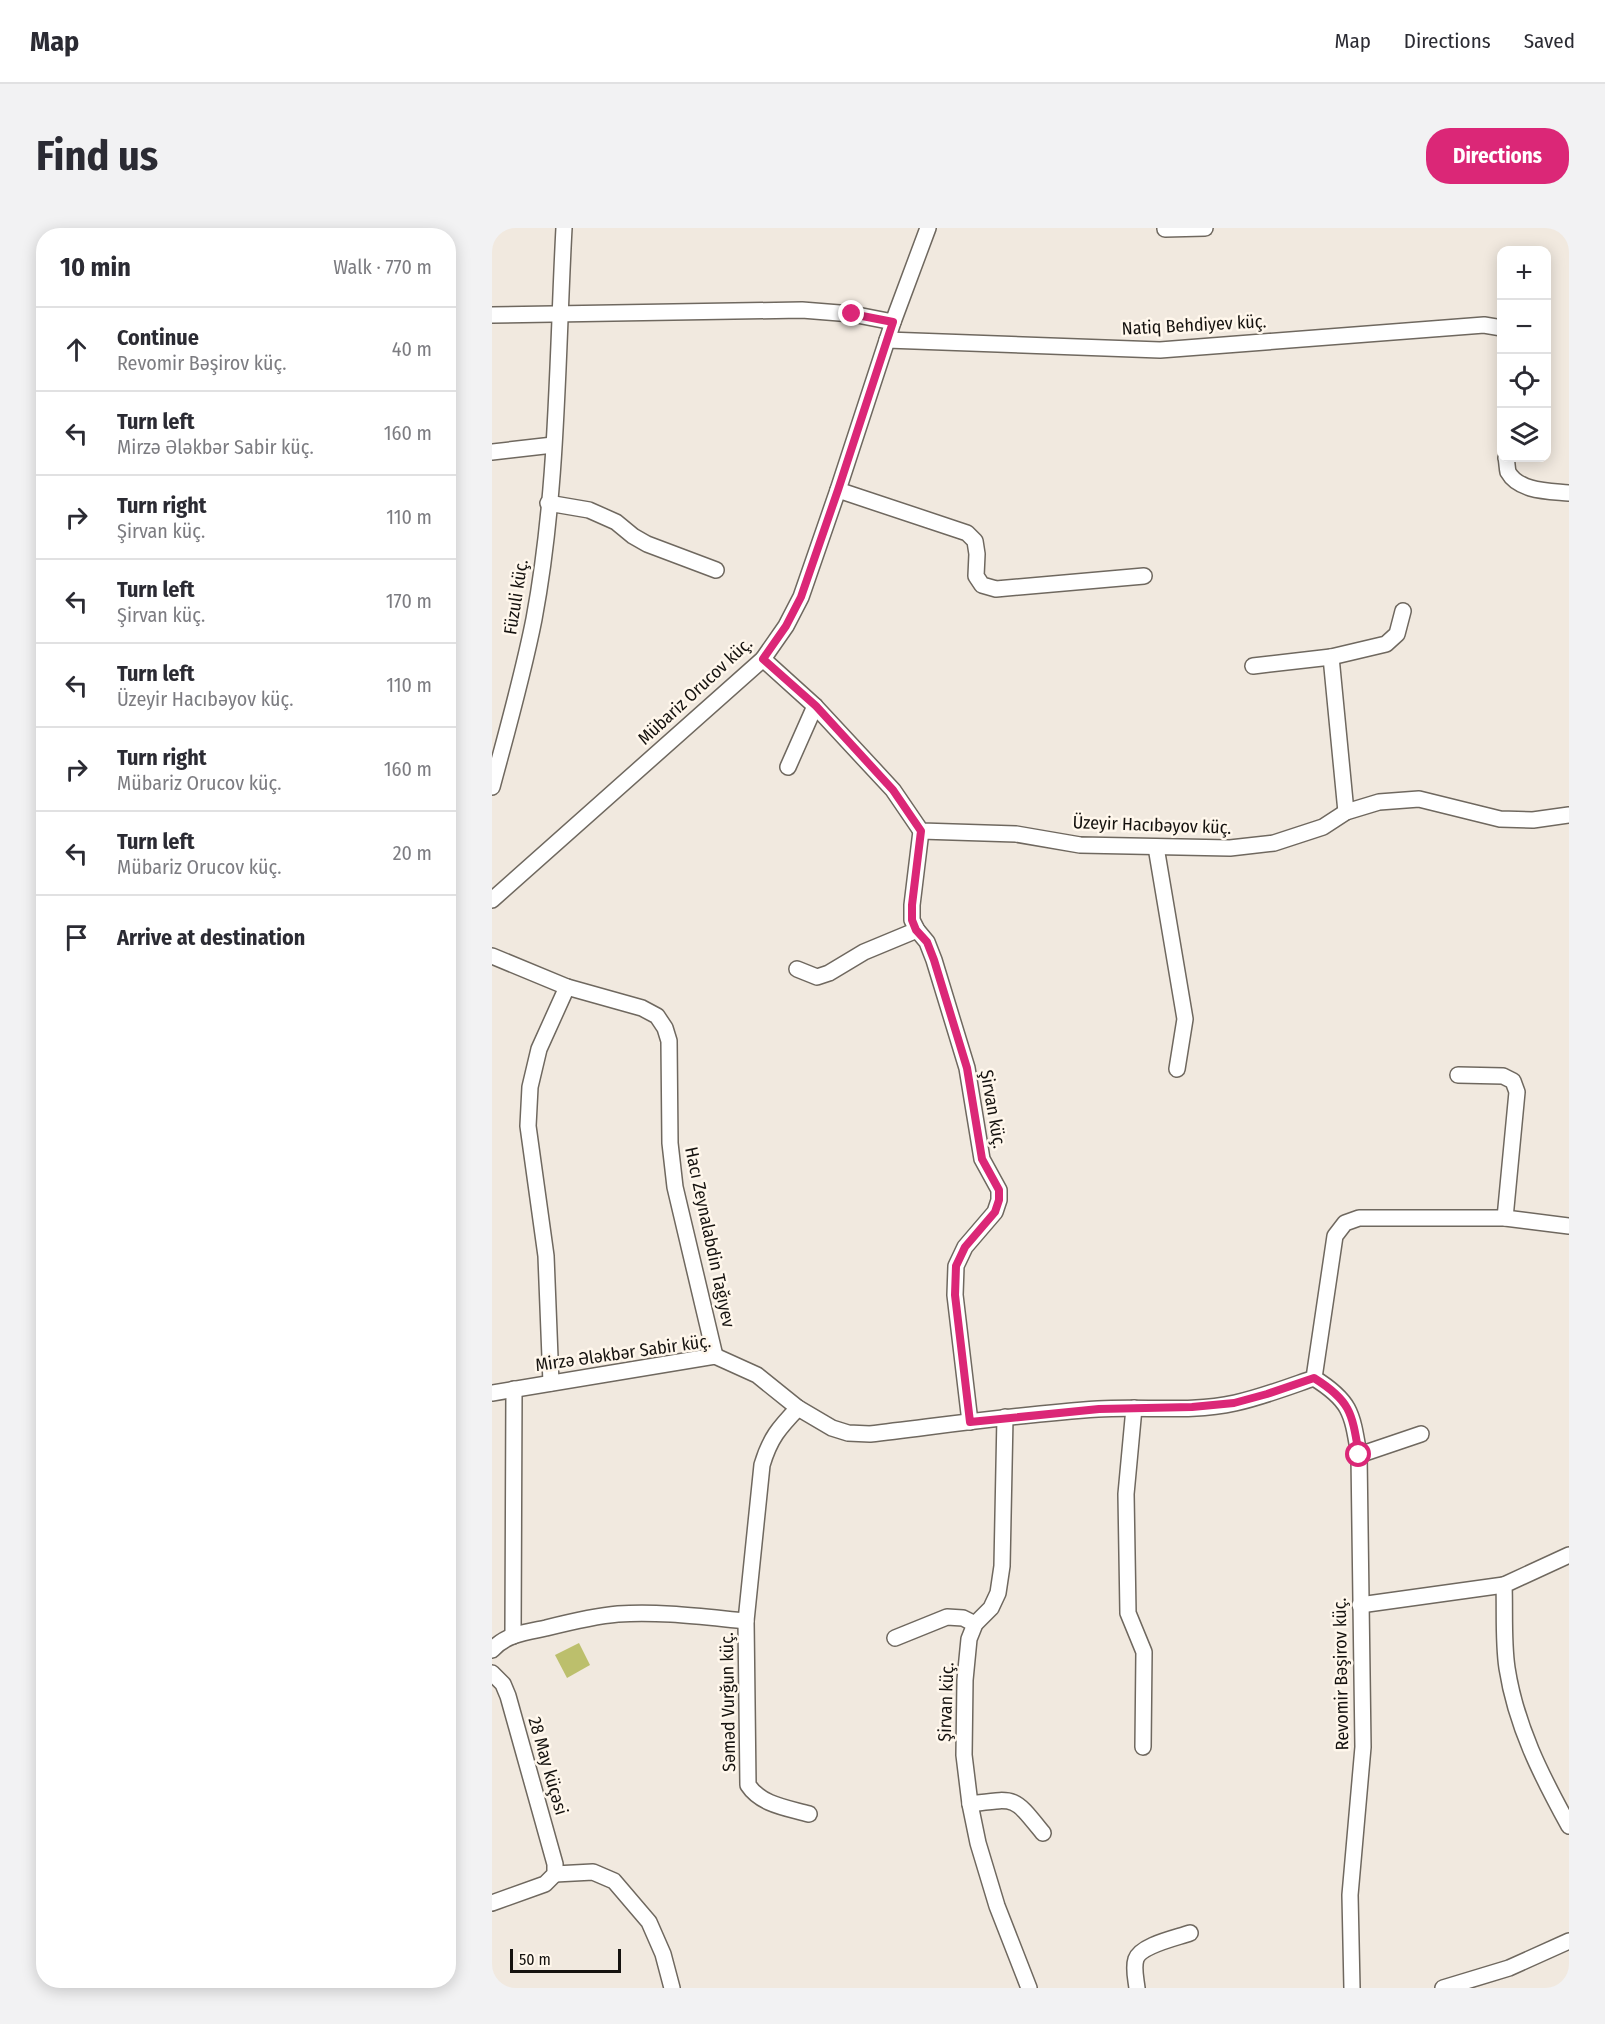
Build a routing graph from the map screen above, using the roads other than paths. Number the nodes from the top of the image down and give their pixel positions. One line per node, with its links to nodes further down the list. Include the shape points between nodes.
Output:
1 (564, 228): 6 (street, Füzuli küç.)
2 (928, 228): 7 (street, Mübariz Orucov küç.)
3 (1205, 228): 4 (street)
4 (1165, 229)
5 (492, 315): 6 (street)
6 (559, 315): 7 (street, via 802,310); 10 (street, Füzuli küç.)
7 (893, 322): 9 (street, Mübariz Orucov küç.)
8 (1497, 327): 9 (street, Natiq Behdiyev küç., via 1160,350)
9 (887, 340): 13 (street, Mübariz Orucov küç.)
10 (553, 445): 11 (street); 15 (street, Füzuli küç.)
11 (492, 452)
12 (1507, 462): 14 (street, via 1508,471 1520,484)
13 (838, 490): 17 (street, via 967,532 975,541 976,576 982,585 996,589); 20 (street, Mübariz Orucov küç., via 801,597)
14 (1569, 493)
15 (548, 504): 16 (street, via 589,510 616,522 647,544); 24 (street, Füzuli küç., via 534,618)
16 (716, 570)
17 (1144, 576)
18 (1403, 611): 19 (street, via 1397,634 1386,644)
19 (1330, 657): 21 (street); 25 (street)
20 (763, 659): 22 (street); 29 (street, Mübariz Orucov küç.)
21 (1253, 666)
22 (816, 706): 23 (street); 27 (street, via 893,790)
23 (788, 767)
24 (493, 780)
25 (1346, 812): 26 (street, Üzeyir Hacıbəyov küç., via 1379,802 1419,799 1500,819); 28 (street, Üzeyir Hacıbəyov küç., via 1323,827 1274,843 1230,848)
26 (1569, 815)
27 (921, 831): 28 (street, Üzeyir Hacıbəyov küç., via 1016,834 1080,845); 30 (street, Şirvan küç., via 912,905)
28 (1156, 847): 34 (street, via 1185,1019)
29 (492, 900)
30 (916, 930): 32 (street, via 864,952 829,974 817,977); 46 (street, Şirvan küç., via 927,942 934,960 967,1068 982,1159 999,1190 995,1212 965,1247 956,1266 955,1295)
31 (492, 956): 33 (street, Hacı Zeynalabdin Tağıyev)
32 (797, 969)
33 (567, 987): 38 (street, Hacı Zeynalabdin Tağıyev, via 642,1008 657,1016 665,1028 669,1041 670,1143 675,1187); 40 (street, via 539,1049 530,1087 528,1126 546,1256)
34 (1177, 1069)
35 (1458, 1075): 36 (street, via 1503,1076 1513,1081 1517,1092)
36 (1505, 1218): 37 (street); 39 (street, via 1359,1218 1346,1223 1335,1236)
37 (1569, 1226)
38 (716, 1356): 40 (street, Mirzə Ələkbər Sabir küç.); 43 (street, Mirzə Ələkbər Sabir küç., via 757,1375)
39 (1314, 1378): 44 (street, Mirzə Ələkbər Sabir küç., via 1234,1403); 48 (street, Revomir Bəşirov küç., via 1345,1402 1354,1421)
40 (551, 1383): 41 (street, Mirzə Ələkbər Sabir küç.)
41 (514, 1389): 42 (street, Mirzə Ələkbər Sabir küç.); 54 (street)
42 (492, 1393)
43 (798, 1408): 46 (street, Mirzə Ələkbər Sabir küç., via 848,1433); 52 (street, Səməd Vurğun küç., via 768,1445 762,1466)
44 (1134, 1408): 45 (street, Mirzə Ələkbər Sabir küç.); 58 (street, via 1126,1494 1128,1613 1144,1652)
45 (1005, 1417): 46 (street, Mirzə Ələkbər Sabir küç.); 53 (street, Şirvan küç., via 1002,1566 998,1593 991,1608)
46 (970, 1422)
47 (1420, 1434): 48 (street)
48 (1359, 1455): 51 (street, Revomir Bəşirov küç.)
49 (1569, 1555): 50 (street)
50 (1504, 1585): 51 (street); 61 (street, via 1512,1696 1542,1778)
51 (1360, 1605): 70 (street, Revomir Bəşirov küç., via 1363,1747 1350,1895)
52 (746, 1621): 54 (street, Səməd Vurğun küç., via 620,1614); 60 (street, Səməd Vurğun küç., via 748,1785 762,1800)
53 (975, 1624): 55 (street, via 947,1617); 59 (street, Şirvan küç., via 969,1639 965,1680 964,1755)
54 (513, 1636): 56 (street, Səməd Vurğun küç.)
55 (895, 1638)
56 (492, 1650)
57 (492, 1673): 63 (street, 28 May küçəsi, via 508,1696)
58 (1143, 1747)
59 (970, 1804): 62 (street, via 1006,1800 1020,1804); 68 (street, Şirvan küç., via 997,1906)
60 (809, 1814)
61 (1569, 1826)
62 (1043, 1833)
63 (555, 1874): 64 (street, via 545,1884); 67 (street, via 593,1872 614,1881 649,1922)
64 (492, 1903)
65 (1190, 1933): 69 (street, via 1139,1953 1135,1962)
66 (1569, 1941): 71 (street, via 1509,1968)
67 (672, 1988)
68 (1029, 1988)
69 (1137, 1988)
70 (1352, 1988)
71 (1443, 1988)

